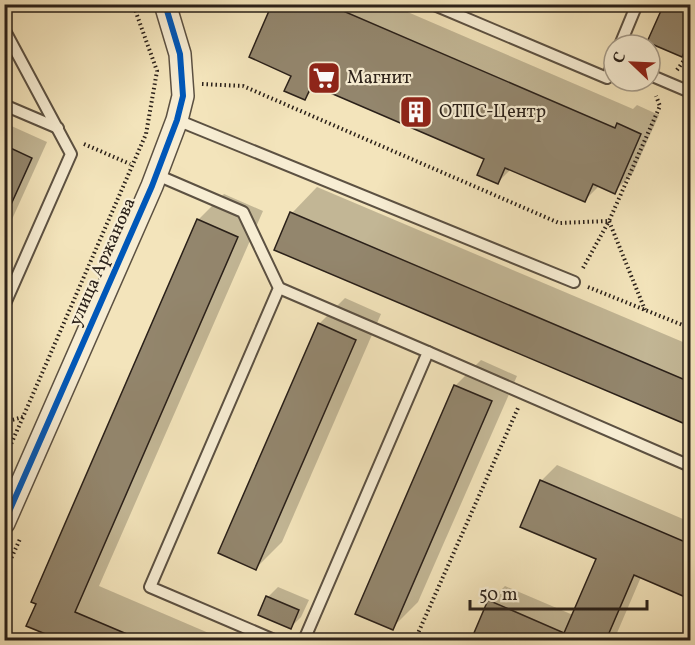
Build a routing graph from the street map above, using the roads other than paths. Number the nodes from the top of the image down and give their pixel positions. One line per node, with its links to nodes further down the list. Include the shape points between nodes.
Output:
1 (165, 4): 10 (street, улица Аржанова, via 180,54 183,96)
2 (432, 4): 6 (lane)
3 (637, 4): 5 (lane)
4 (5, 30): 11 (lane)
5 (625, 33)
6 (602, 76)
7 (662, 83): 8 (lane)
8 (690, 92)
9 (4, 105): 11 (lane)
10 (177, 120): 12 (street, улица Аржанова); 13 (lane)
11 (59, 131): 15 (lane, via 71,154)
12 (157, 175): 14 (lane, via 243,212); 18 (street, улица Аржанова)
13 (574, 282)
14 (279, 288): 16 (lane); 19 (lane, via 150,587)
15 (4, 306)
16 (428, 352): 17 (lane); 20 (lane)
17 (690, 466)
18 (4, 523)
19 (274, 640)
20 (304, 640)

